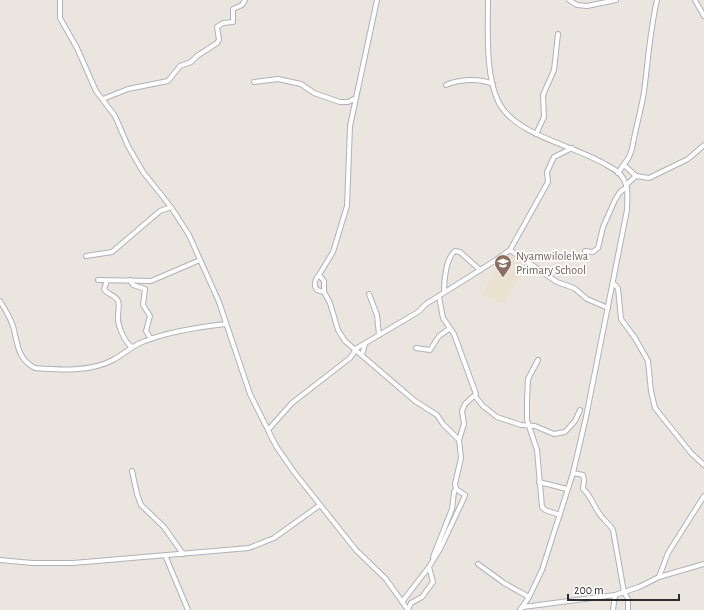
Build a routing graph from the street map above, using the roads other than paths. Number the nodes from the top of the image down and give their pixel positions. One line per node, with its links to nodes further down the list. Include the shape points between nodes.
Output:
1 (60, 0): 15 (street, via 60,18 96,91)
2 (245, 0): 15 (street, via 234,9 232,22 222,23 217,27 217,43 191,62 180,66 168,81 124,90)
3 (377, 0): 14 (street)
4 (488, 0): 12 (street)
5 (569, 0): 6 (street, via 577,5 587,6)
6 (616, 0)
7 (696, 0): 9 (street)
8 (655, 1): 19 (street, via 644,92 632,149)
9 (704, 16)
10 (558, 34): 16 (street, via 554,70 543,95 544,117)
11 (254, 82): 14 (street, via 278,79 301,84 314,93 340,102)
12 (492, 84): 13 (street, via 459,81); 16 (street, via 499,104 509,116)
13 (446, 85)
14 (354, 99): 29 (street, via 350,126 347,206 333,252)
15 (103, 100): 23 (street, via 115,116 143,172)
16 (536, 134): 18 (street)
17 (704, 145): 21 (street, via 688,159 664,172 649,178)
18 (572, 148): 20 (street); 24 (street, via 554,157 547,172 548,182)
19 (624, 165): 20 (street); 21 (street)
20 (618, 173): 22 (street)
21 (636, 176): 22 (street)
22 (626, 186): 25 (street, via 615,200 603,227 598,248 593,252); 33 (street, via 627,210)
23 (171, 207): 26 (street, via 160,211 112,252); 27 (street, via 185,228)
24 (510, 250): 28 (street); 39 (street, via 557,282 570,286 587,299)
25 (584, 251)
26 (86, 256)
27 (200, 260): 31 (street, via 154,281); 40 (street)
28 (480, 270): 35 (street); 35 (street, via 460,252 455,251 446,272)
29 (319, 275): 34 (street, via 324,281); 34 (street, via 315,280 315,286 317,290)
30 (98, 280): 32 (street)
31 (130, 280): 32 (street); 43 (street, via 133,285 145,289 143,305 150,314 146,331)
32 (107, 281): 45 (street, via 104,289 118,301 119,325 126,343)
33 (613, 283): 39 (street); 55 (street, via 618,288 621,319 648,361 655,408 691,453)
34 (324, 292): 47 (street, via 338,330)
35 (444, 292): 37 (street)
36 (369, 294): 42 (street, via 377,315)
37 (439, 297): 41 (street, via 443,318); 42 (street)
38 (0, 302): 45 (street, via 10,318 20,355 26,364 35,368 93,368 114,360)
39 (608, 308): 57 (street)
40 (226, 324): 43 (street, via 200,327); 53 (street, via 247,386)
41 (449, 329): 46 (street, via 439,336 430,350); 50 (street, via 454,334 476,391)
42 (379, 335): 44 (street)
43 (151, 339): 45 (street)
44 (365, 344): 47 (street); 48 (street)
45 (132, 347)
46 (416, 348)
47 (354, 350): 48 (street); 53 (street, via 350,358 292,404)
48 (362, 355): 54 (street, via 415,401 437,415)
49 (538, 360): 52 (street, via 527,384)
50 (475, 396): 52 (street, via 493,415); 54 (street, via 462,408 464,424)
51 (580, 410): 52 (street, via 575,421 563,434 554,434)
52 (528, 426): 58 (street, via 537,450)
53 (268, 430): 62 (street, via 291,468)
54 (459, 440): 59 (street, via 461,458)
55 (704, 465)
56 (132, 471): 64 (street, via 141,505 164,528)
57 (573, 473): 60 (street); 72 (street, via 583,475 583,488 588,492 599,514 609,522 613,530)
58 (539, 482): 60 (street); 63 (street, via 542,507)
59 (456, 489): 67 (street, via 452,509); 67 (street, via 465,495 464,498)
60 (567, 490): 63 (street)
61 (704, 496): 71 (street, via 668,553)
62 (320, 505): 64 (street, via 284,532 262,544 238,550); 75 (street, via 360,555 386,579)
63 (560, 515): 74 (street, via 542,570)
64 (183, 554): 65 (street)
65 (165, 555): 66 (street, via 68,563); 78 (street)
66 (0, 560)
67 (432, 561): 70 (street)
68 (478, 564): 74 (street)
69 (704, 564): 71 (street)
70 (429, 567): 75 (street); 79 (street, via 433,582 422,598 412,603)
71 (660, 577): 72 (street)
72 (624, 592): 73 (street); 81 (street, via 628,599)
73 (615, 595): 77 (street); 80 (street)
74 (529, 597): 76 (street)
75 (402, 602): 79 (street)
76 (522, 608): 77 (street)
77 (530, 608)
78 (188, 610)
79 (408, 610)
80 (613, 610)
81 (628, 610)

